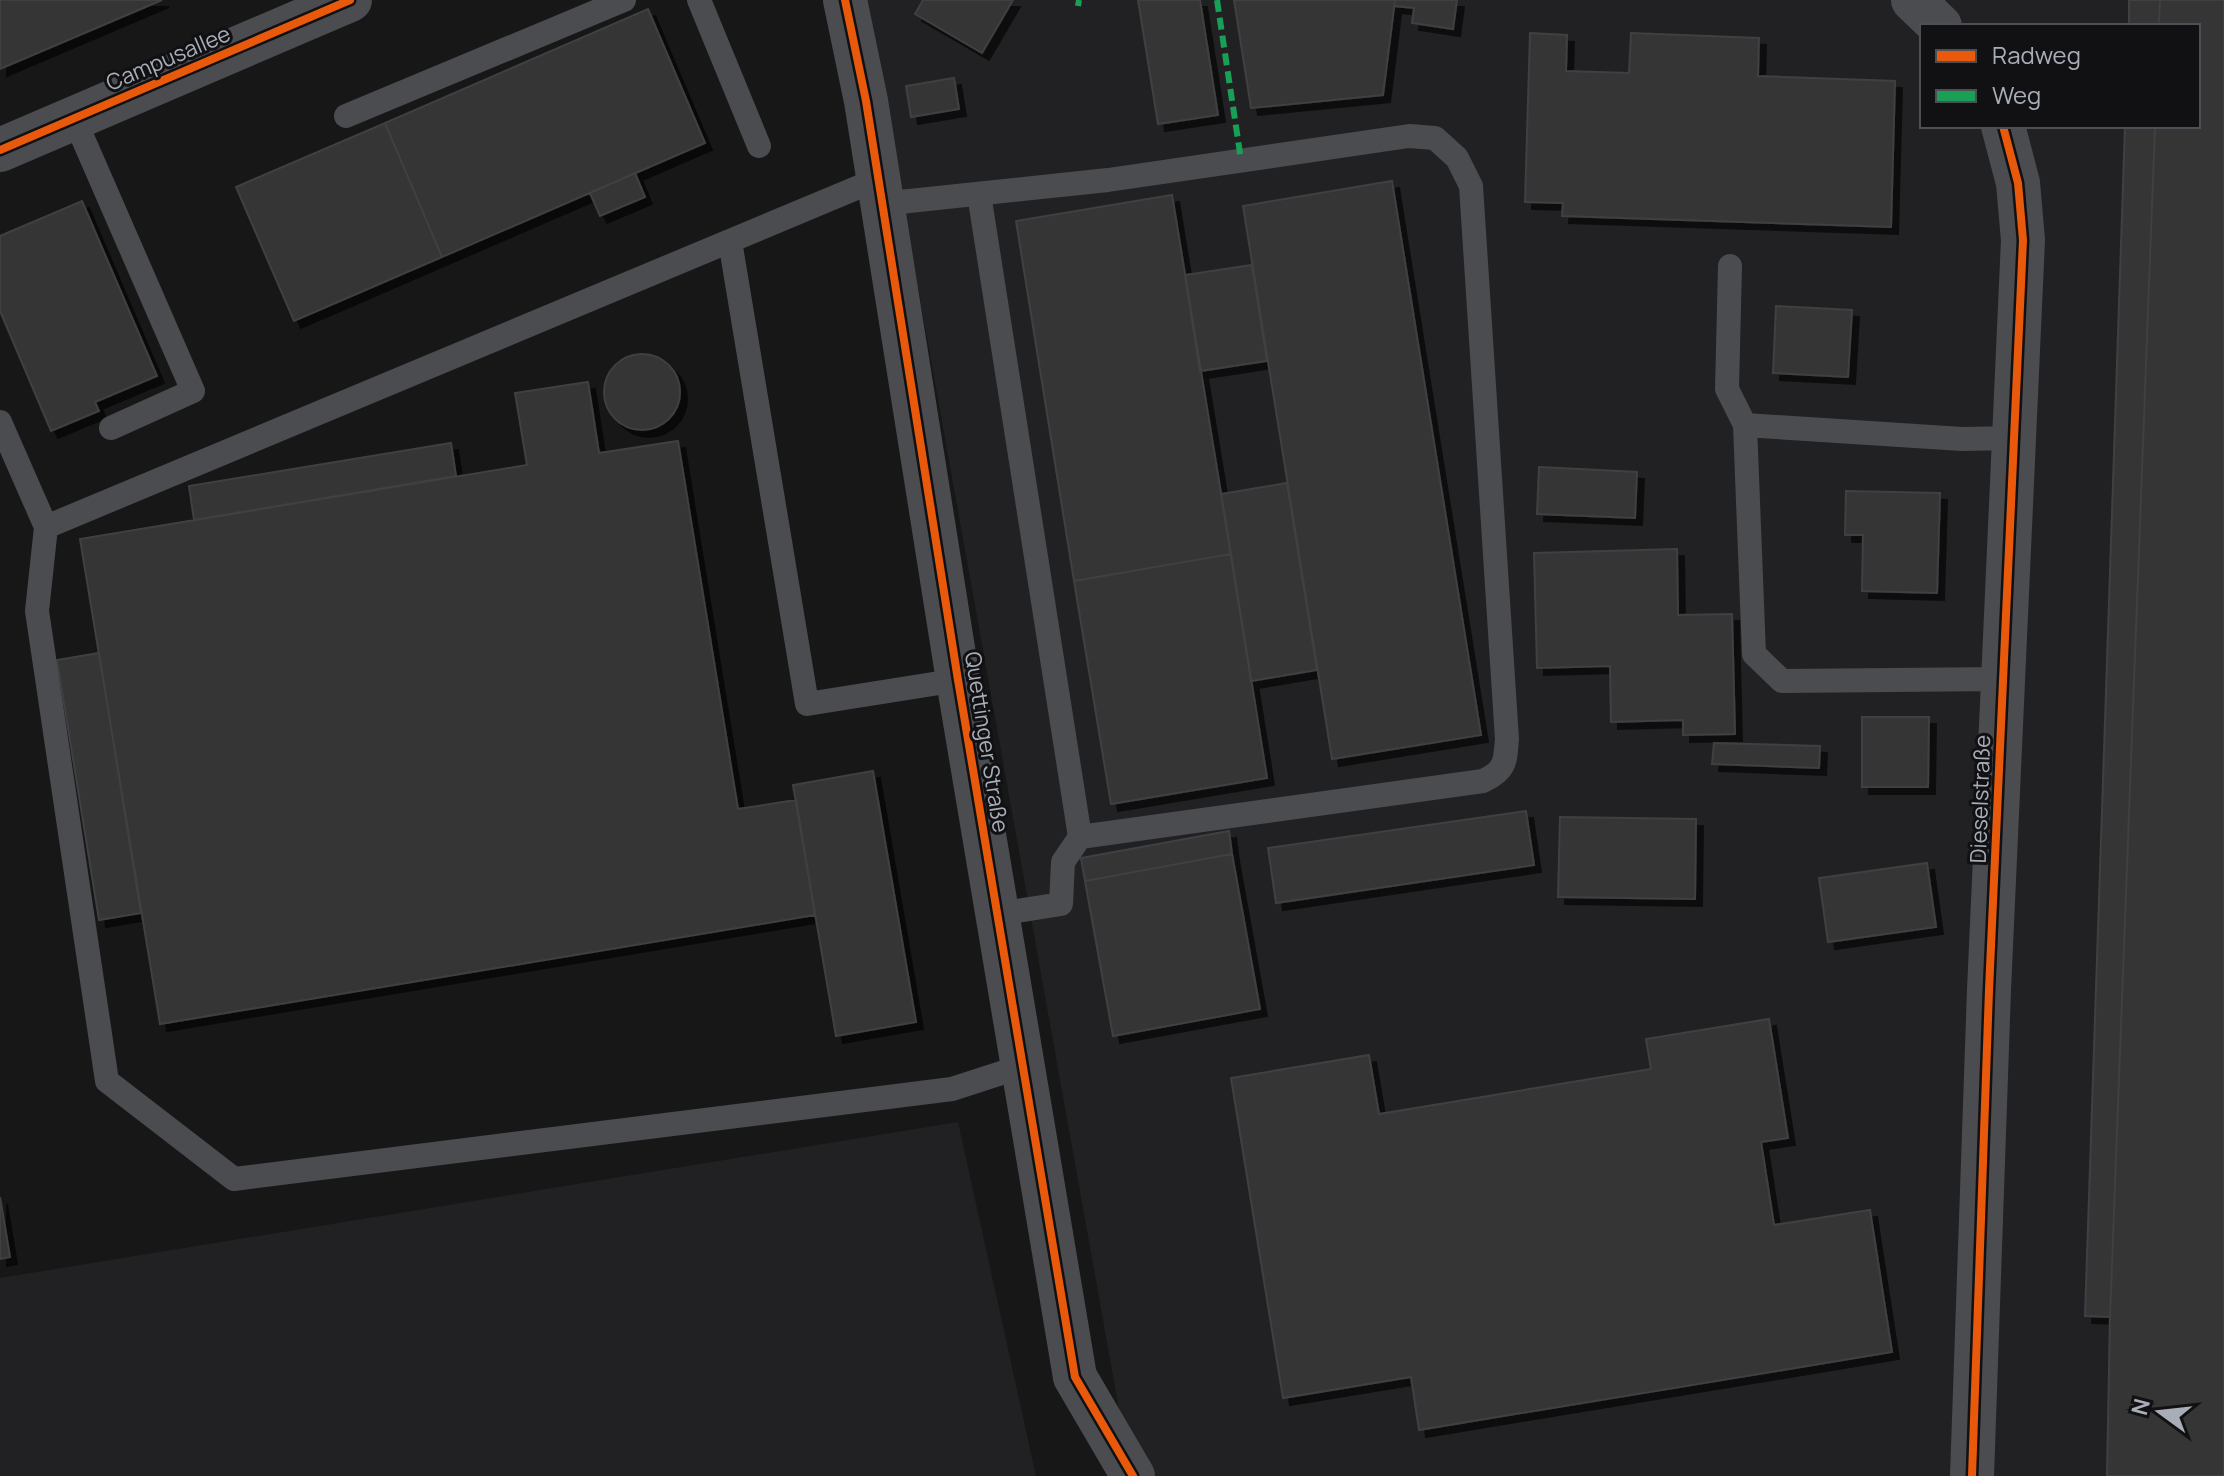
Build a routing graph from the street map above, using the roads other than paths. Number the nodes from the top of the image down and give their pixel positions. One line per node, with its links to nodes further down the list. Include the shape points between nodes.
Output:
1 (350, 0): 8 (street, Campusallee)
2 (624, 0): 7 (lane)
3 (699, 0): 10 (lane)
4 (845, 0): 12 (street, Quettinger Straße)
5 (1913, 0): 6 (street)
6 (1938, 24)
7 (346, 116)
8 (74, 118): 11 (street, Campusallee); 18 (lane, via 193,391)
9 (2004, 128): 19 (street, Dieselstraße, via 2018,183 2023,240)
10 (759, 146)
11 (0, 150)
12 (880, 191): 13 (lane); 14 (lane); 22 (street, Quettinger Straße)
13 (979, 194): 23 (lane); 23 (lane, via 1409,136 1435,138 1457,158 1471,186 1507,739 1499,774 1483,781)
14 (730, 241): 20 (lane); 22 (lane, via 807,704)
15 (1730, 266): 17 (lane, via 1727,389)
16 (0, 422): 20 (lane)
17 (1745, 425): 19 (lane); 21 (lane, via 1754,654 1782,681)
18 (111, 428)
19 (2014, 438): 21 (street, Dieselstraße)
20 (46, 527): 25 (lane, via 37,611 107,1081 234,1179 952,1089)
21 (2003, 679): 27 (street, Dieselstraße)
22 (958, 680): 24 (street, Quettinger Straße)
23 (1080, 837): 24 (lane, via 1063,862 1061,904)
24 (997, 914): 25 (street, Quettinger Straße)
25 (1023, 1066): 26 (street, Quettinger Straße, via 1075,1377)
26 (1133, 1476)
27 (1972, 1476)

